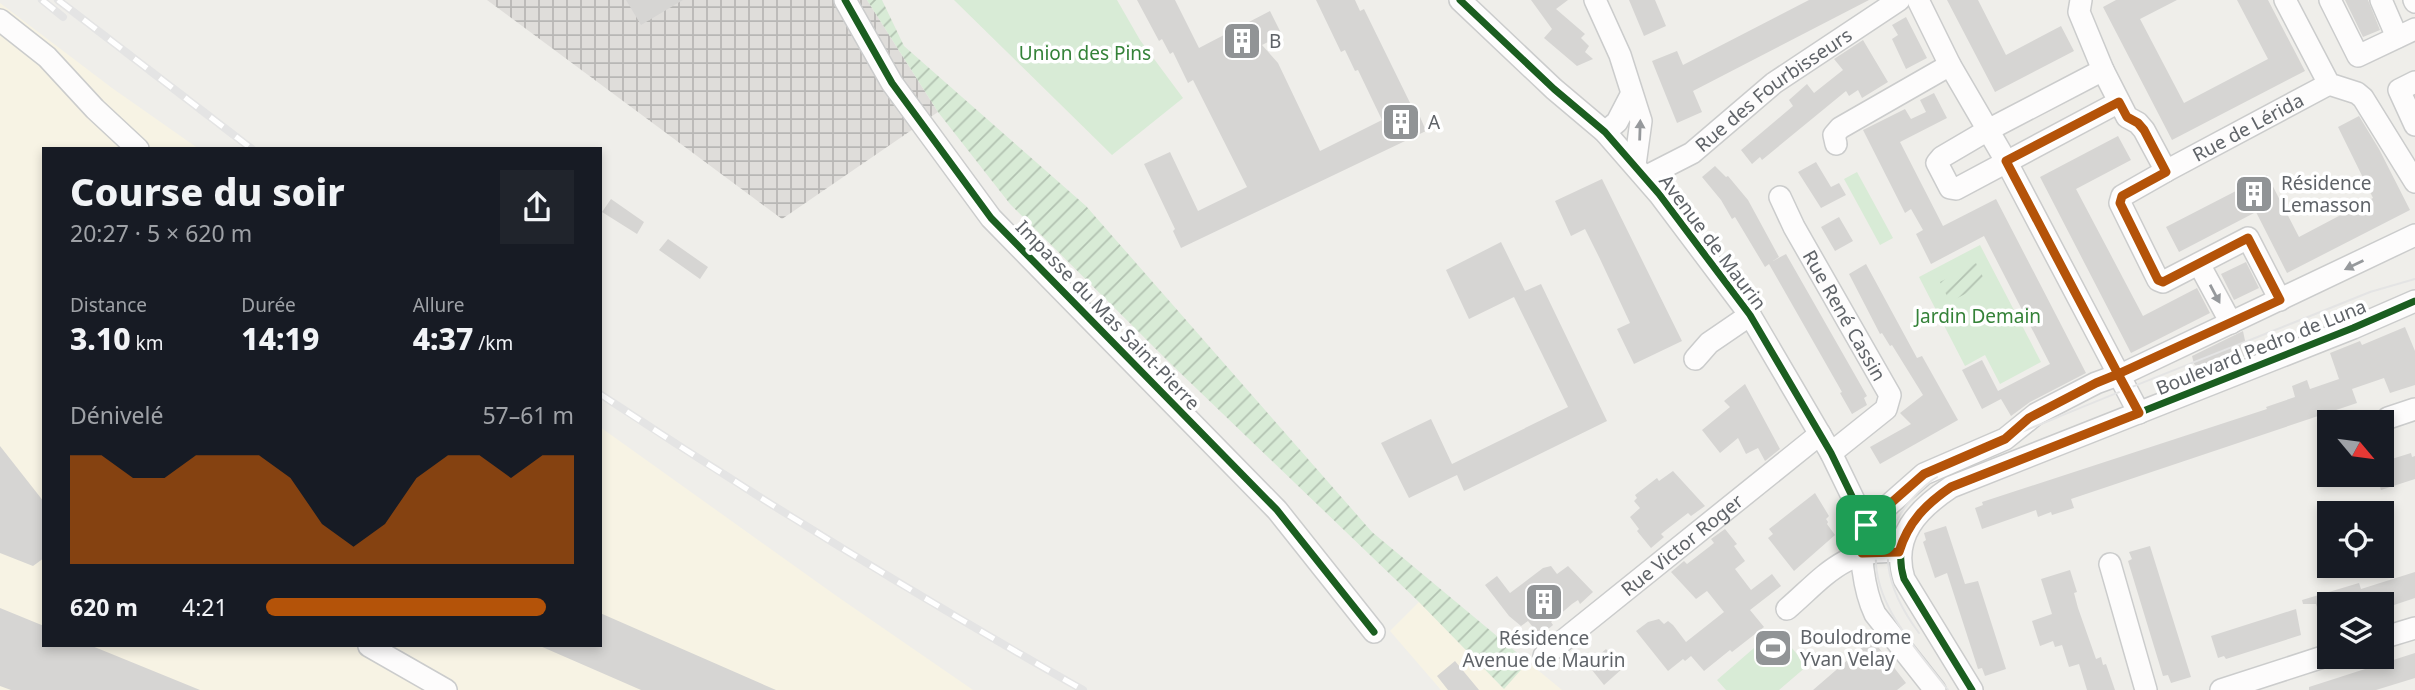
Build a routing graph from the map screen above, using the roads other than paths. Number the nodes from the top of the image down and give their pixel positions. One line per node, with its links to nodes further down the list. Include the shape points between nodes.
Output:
1 (845, 0): 47 (street, Impasse du Mas Saint-Pierre, via 892,83 991,218 1277,510)
2 (1460, 0): 20 (street, Avenue de Maurin)
3 (1595, 0): 16 (street)
4 (1899, 0): 24 (street, Rue des Fourbisseurs, via 1774,83 1692,153)
5 (1918, 0): 12 (street)
6 (2081, 0): 13 (street, via 2079,12)
7 (2285, 0): 15 (street)
8 (2330, 0): 11 (street, via 2358,55)
9 (2381, 0): 11 (street)
10 (0, 19): 22 (street, via 47,57)
11 (2406, 33)
12 (1950, 65): 19 (street); 21 (street, via 1840,128 1834,135)
13 (2102, 71): 17 (street); 19 (street)
14 (2415, 82): 18 (street, via 2399,90)
15 (2329, 84): 25 (street, Rue de Lérida); 26 (street, via 2363,98)
16 (1632, 95): 20 (street); 24 (street, one-way to 16, via 1641,121)
17 (2119, 102): 23 (street); 25 (street, via 2127,117 2144,130)
18 (2415, 125)
19 (1988, 130): 23 (street); 23 (street, via 1937,163 1950,188)
20 (1605, 132): 24 (street, Avenue de Maurin)
21 (1836, 144)
22 (136, 147)
23 (2006, 161): 35 (street)
24 (1640, 171): 32 (street, Avenue de Maurin)
25 (2166, 172): 29 (street, Rue de Lérida, via 2122,196 2120,203 2158,280 2163,282)
26 (2415, 182)
27 (1780, 197): 40 (street, Rue René Cassin, via 1890,395 1886,409)
28 (2415, 235): 30 (street, Boulevard Pedro de Luna, one-way to 30)
29 (2199, 264): 30 (street, via 2248,238); 33 (street, one-way to 33)
30 (2280, 300): 33 (street, Boulevard Pedro de Luna)
31 (2415, 301): 37 (street, Boulevard Pedro de Luna)
32 (1750, 315): 34 (street, Avenue de Maurin, via 1709,343); 39 (street, Avenue de Maurin)
33 (2231, 323): 35 (street, Boulevard Pedro de Luna)
34 (1695, 359)
35 (2118, 374): 37 (street); 41 (street, Boulevard Pedro de Luna, via 2029,418 2005,439 1924,474)
36 (2415, 410): 38 (street)
37 (2139, 413): 42 (street, Boulevard Pedro de Luna, via 1951,487 1924,508)
38 (2394, 416)
39 (1820, 433): 40 (street, Avenue de Maurin); 50 (street, Rue Victor Roger)
40 (1831, 453): 41 (street, Avenue de Maurin)
41 (1866, 525): 43 (street)
42 (1901, 545): 43 (street); 54 (street, via 1904,579)
43 (1862, 553): 45 (street, via 1843,561); 53 (street, via 1869,603)
44 (2110, 564): 55 (street)
45 (1787, 609)
46 (2415, 628): 48 (street)
47 (1374, 632)
48 (2394, 634)
49 (371, 647): 52 (street)
50 (1544, 656)
51 (2317, 659): 56 (street)
52 (446, 690)
53 (1935, 690)
54 (1972, 690)
55 (2147, 690)
56 (2221, 690)

